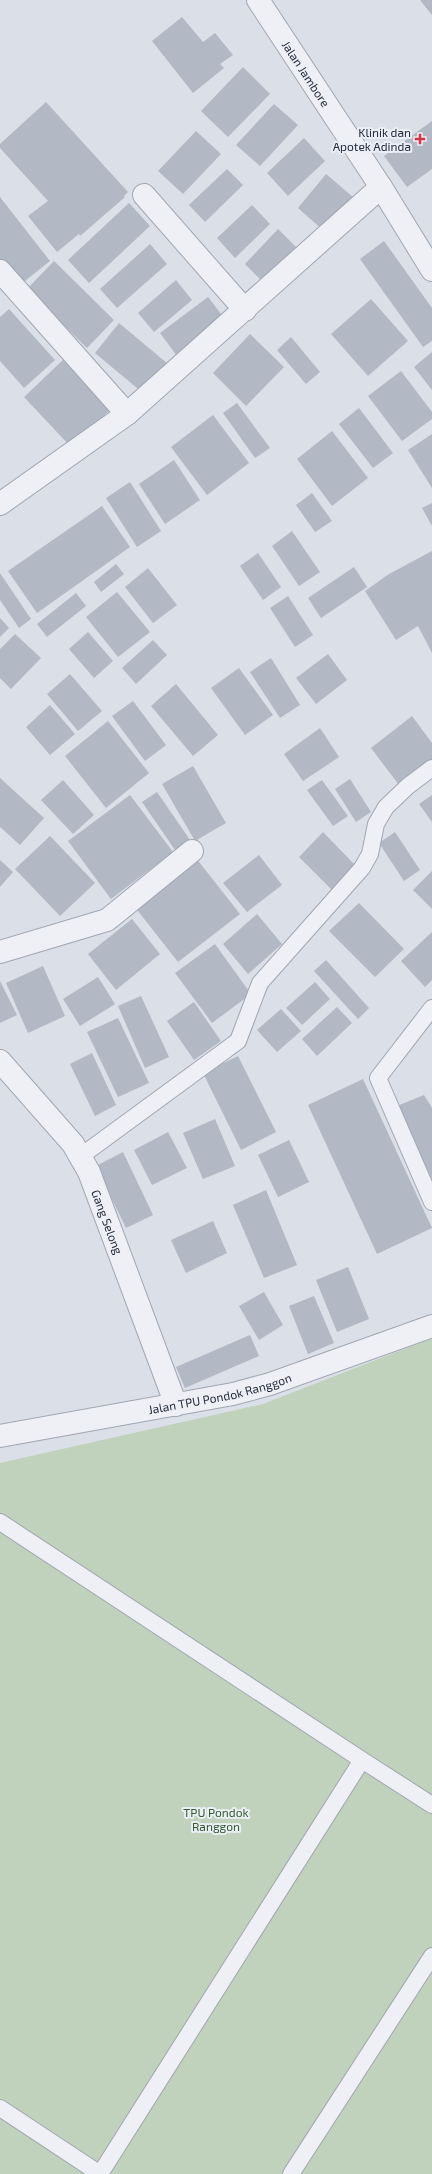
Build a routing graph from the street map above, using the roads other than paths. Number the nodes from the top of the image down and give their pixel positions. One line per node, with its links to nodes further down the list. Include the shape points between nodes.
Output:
1 (258, 0): 2 (street, Jalan Jambore)
2 (381, 187): 4 (street, Jalan Jambore); 6 (street)
3 (144, 195): 6 (street)
4 (432, 270)
5 (0, 271): 7 (street)
6 (245, 310): 7 (street)
7 (127, 414): 8 (street)
8 (0, 504)
9 (432, 768): 14 (lane, via 386,807 376,824 370,854 362,868 260,983 238,1040)
10 (192, 851): 11 (street, via 107,920)
11 (0, 952)
12 (432, 1008): 15 (lane, via 378,1078)
13 (0, 1061): 14 (street, Gang Selong)
14 (81, 1156): 17 (street, Gang Selong)
15 (432, 1202)
16 (432, 1326): 17 (street, Jalan TPU Pondok Ranggon, via 270,1384)
17 (176, 1405): 18 (street, Jalan TPU Pondok Ranggon)
18 (0, 1436)
19 (0, 1522): 20 (lane)
20 (362, 1760): 21 (lane); 23 (lane, via 100,2174)
21 (432, 1805)
22 (432, 1956): 24 (lane)
23 (0, 2108)
24 (291, 2174)

